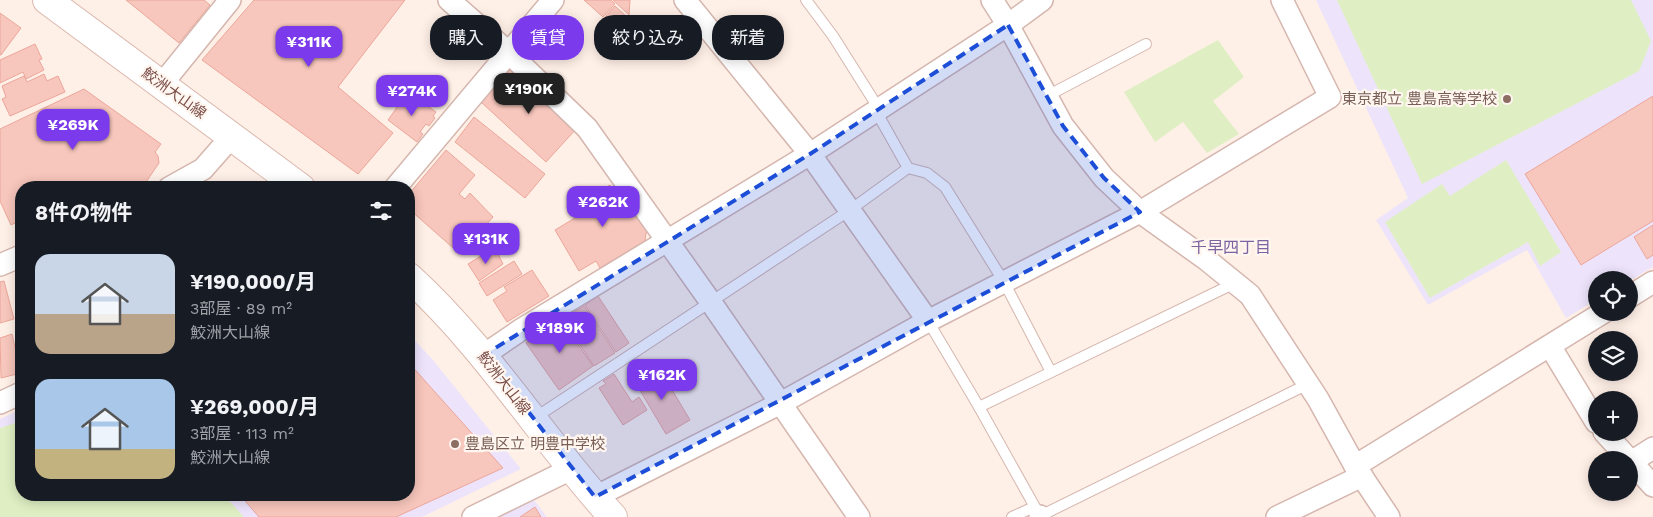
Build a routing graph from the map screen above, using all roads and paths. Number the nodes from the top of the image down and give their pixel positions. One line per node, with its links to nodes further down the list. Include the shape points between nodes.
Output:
1 (47, 0): 13 (main road, 鮫洲大山線)
2 (230, 0): 13 (street)
3 (449, 0): 12 (street)
4 (553, 0): 12 (street)
5 (685, 0): 17 (street)
6 (806, 0): 15 (lane)
7 (992, 0): 10 (street)
8 (1042, 0): 10 (street)
9 (1282, 0): 23 (street, via 1330,97)
10 (1008, 25): 14 (street); 15 (street)
11 (1146, 44): 14 (lane)
12 (510, 53): 21 (street); 24 (street, via 586,128)
13 (162, 84): 16 (main road, 鮫洲大山線)
14 (1047, 96): 23 (street, via 1063,126 1104,178)
15 (879, 109): 17 (street); 18 (lane, via 881,120)
16 (232, 136): 19 (street); 20 (main road, 鮫洲大山線)
17 (810, 154): 22 (street); 24 (street)
18 (908, 168): 22 (lane); 27 (lane, via 927,173 945,187)
19 (194, 181)
20 (292, 181)
21 (401, 181)
22 (850, 210): 32 (lane); 33 (street)
23 (1140, 212): 27 (street); 30 (street)
24 (667, 240): 32 (street); 36 (street)
25 (15, 259): 26 (street)
26 (0, 265)
27 (1004, 282): 33 (street); 37 (lane)
28 (1653, 282): 31 (street)
29 (415, 283): 36 (main road, 鮫洲大山線)
30 (1235, 283): 37 (lane); 38 (street, via 1250,295)
31 (1638, 291)
32 (710, 302): 41 (street); 44 (lane)
33 (928, 321): 41 (street); 42 (lane)
34 (1590, 321): 35 (street)
35 (1550, 346): 43 (street); 51 (street)
36 (484, 355): 44 (main road, 鮫洲大山線)
37 (1051, 372): 42 (lane)
38 (1308, 384): 51 (street); 54 (lane)
39 (15, 396): 40 (street)
40 (0, 403)
41 (781, 403): 53 (street); 57 (street)
42 (979, 407): 54 (lane)
43 (1588, 409)
44 (532, 420): 49 (main road, 鮫洲大山線)
45 (1612, 441): 47 (street)
46 (1653, 448): 48 (street)
47 (1622, 451)
48 (1638, 458)
49 (571, 469): 53 (main road, 鮫洲大山線); 55 (street)
50 (1638, 469): 52 (street)
51 (1358, 471): 59 (street); 60 (street)
52 (1653, 486)
53 (595, 497): 56 (main road, 鮫洲大山線)
54 (1038, 513): 58 (lane)
55 (473, 517)
56 (613, 517)
57 (859, 517)
58 (1012, 517)
59 (1277, 517)
60 (1389, 517)

